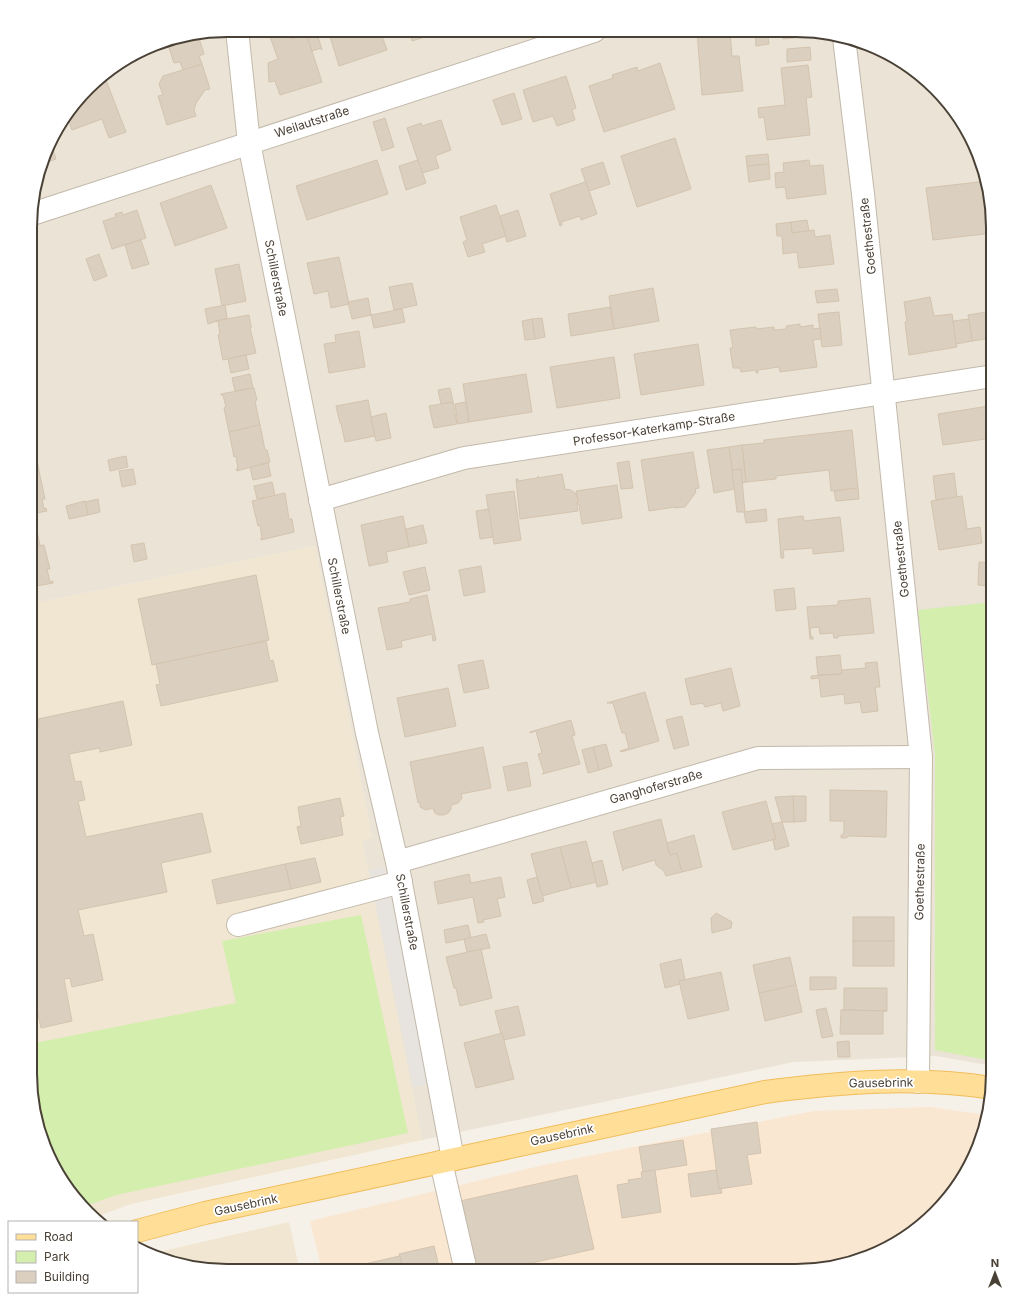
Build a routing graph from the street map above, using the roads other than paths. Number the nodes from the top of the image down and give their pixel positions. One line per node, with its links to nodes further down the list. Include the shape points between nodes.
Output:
1 (238, 37): 4 (street, Schillerstraße)
2 (576, 37): 4 (street, Weilautstraße)
3 (845, 43): 7 (street, Goethestraße)
4 (249, 143): 5 (street, Weilautstraße); 8 (street, Schillerstraße)
5 (37, 212)
6 (986, 377): 7 (street, Professor-Katerkamp-Straße)
7 (884, 393): 8 (street, Professor-Katerkamp-Straße, via 464,458); 9 (street, Goethestraße)
8 (320, 500): 10 (street, Schillerstraße, via 367,733)
9 (922, 757): 10 (street, Ganghoferstraße, via 758,758); 12 (street, Goethestraße)
10 (399, 872): 11 (street, Ganghoferstraße); 14 (street, Schillerstraße)
11 (238, 925)
12 (918, 1082): 13 (main road, Gausebrink); 14 (main road, Gausebrink, via 871,1081 765,1092)
13 (986, 1088)
14 (447, 1160): 15 (main road, Gausebrink, via 205,1213); 16 (street, Schillerstraße)
15 (138, 1231)
16 (465, 1264)

